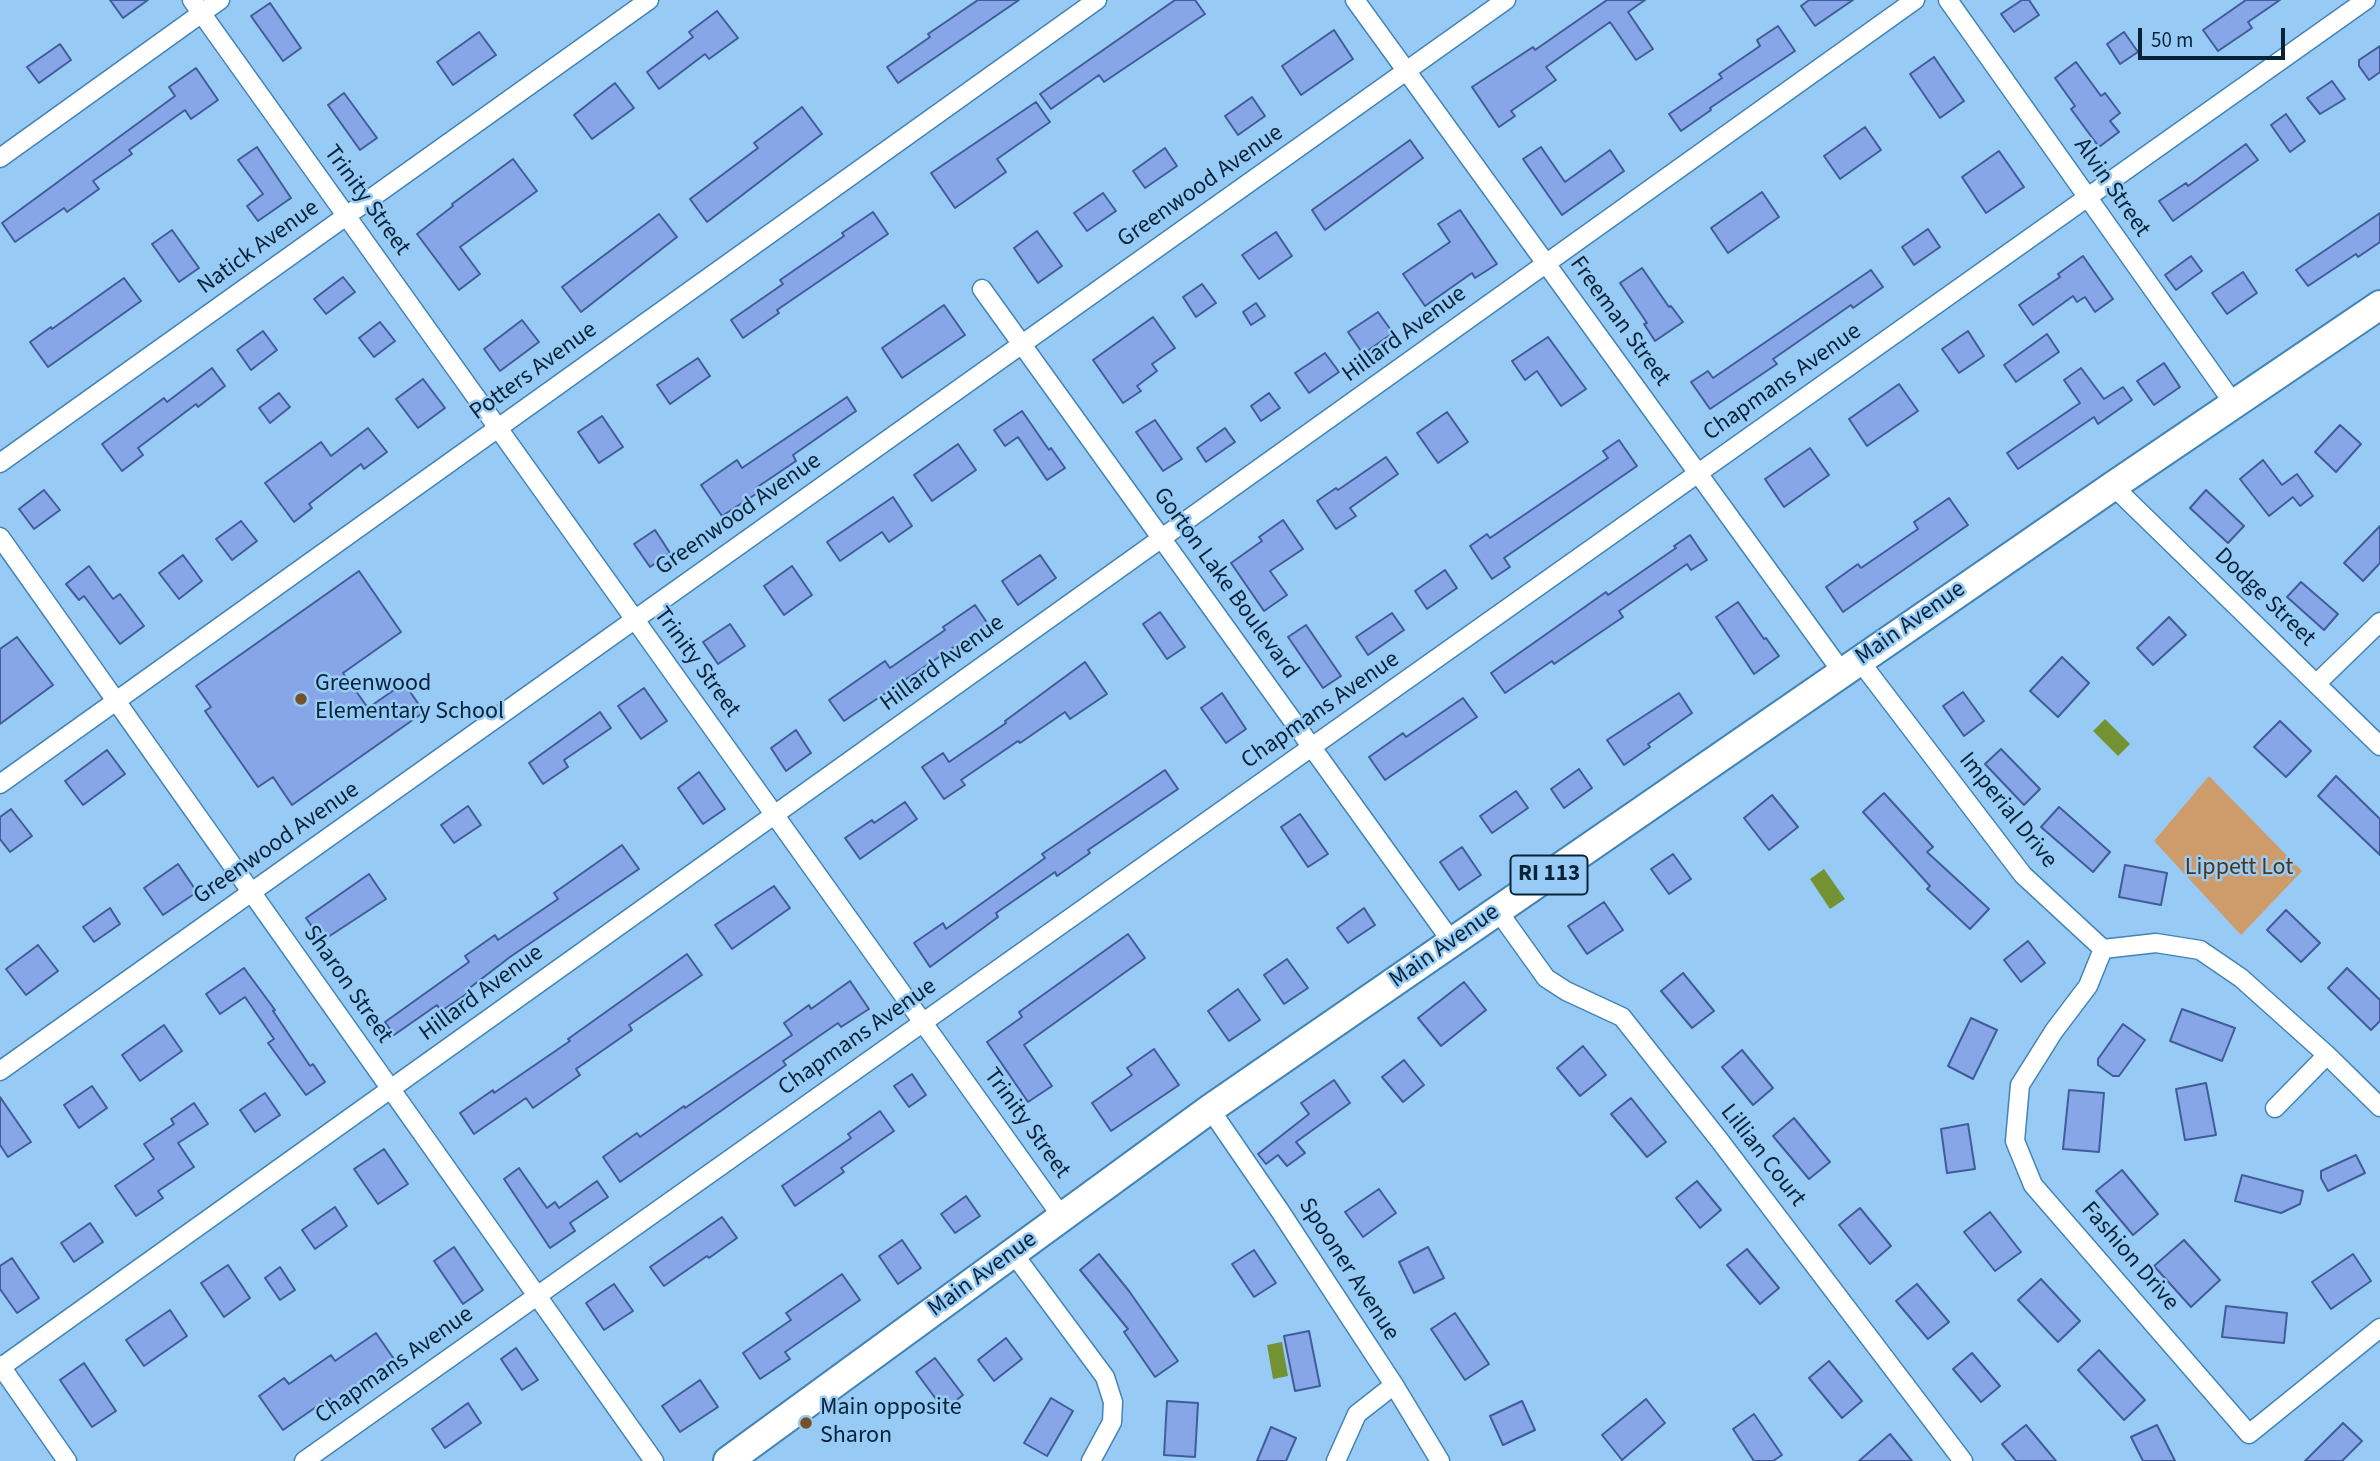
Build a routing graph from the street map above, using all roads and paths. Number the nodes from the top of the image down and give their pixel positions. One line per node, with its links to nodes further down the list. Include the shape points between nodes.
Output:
1 (220, 0): 9 (street)
2 (649, 0): 13 (street, Natick Avenue)
3 (1097, 0): 19 (street, Potters Avenue)
4 (1355, 0): 10 (street, Freeman Street)
5 (1506, 0): 10 (street, Greenwood Avenue)
6 (1915, 0): 14 (street, Hillard Avenue)
7 (1948, 0): 12 (street, Alvin Street)
8 (2366, 0): 12 (street, Chapmans Avenue)
9 (197, 7): 11 (street); 13 (street, Trinity Street)
10 (1406, 71): 14 (street, Freeman Street); 17 (street, Greenwood Avenue)
11 (0, 158)
12 (2088, 197): 18 (street, Alvin Street); 21 (street, Chapmans Avenue)
13 (346, 216): 19 (street, Trinity Street); 20 (street, Natick Avenue)
14 (1546, 264): 21 (street, Freeman Street); 24 (street, Hillard Avenue)
15 (982, 289): 17 (street, Gorton Lake Boulevard)
16 (2380, 305): 18 (main road, Main Avenue / RI 113)
17 (1021, 344): 24 (street, Gorton Lake Boulevard); 25 (street, Greenwood Avenue)
18 (2234, 404): 22 (main road, Main Avenue / RI 113)
19 (498, 428): 25 (street, Trinity Street); 29 (street, Potters Avenue)
20 (0, 463)
21 (1698, 473): 27 (street, Freeman Street); 31 (street, Chapmans Avenue)
22 (2113, 486): 27 (main road, Main Avenue / RI 113); 28 (street, Dodge Street)
23 (0, 537): 29 (street, Sharon Street)
24 (1161, 539): 31 (street, Gorton Lake Boulevard); 33 (street, Hillard Avenue)
25 (635, 619): 33 (street, Trinity Street); 34 (street, Greenwood Avenue)
26 (2380, 622): 28 (street)
27 (1851, 666): 35 (main road, Main Avenue / RI 113); 37 (street, Imperial Drive, via 2023,875)
28 (2316, 684): 30 (street, Dodge Street)
29 (116, 701): 32 (street, Potters Avenue); 34 (street, Sharon Street)
30 (2380, 746)
31 (1312, 747): 36 (street, Gorton Lake Boulevard); 38 (street, Chapmans Avenue)
32 (0, 784)
33 (775, 815): 38 (street, Trinity Street); 41 (street, Hillard Avenue)
34 (251, 892): 40 (street, Greenwood Avenue); 41 (street, Sharon Street)
35 (1498, 911): 36 (main road, Main Avenue / RI 113); 58 (street, Lillian Court, via 1546,978 1622,1017)
36 (1452, 942): 44 (main road, Main Avenue / RI 113)
37 (2103, 949): 39 (street, via 2156,943 2200,950 2241,978); 48 (street, Fashion Drive, via 2088,986 2020,1085 2015,1141 2033,1185 2249,1434)
38 (923, 1022): 45 (street, Trinity Street); 47 (street, Chapmans Avenue)
39 (2327, 1055): 42 (street); 43 (street)
40 (0, 1070)
41 (391, 1089): 47 (street, Sharon Street); 49 (street, Hillard Avenue)
42 (2380, 1107)
43 (2275, 1108)
44 (1210, 1109): 45 (main road, Main Avenue / RI 113); 50 (street, Spooner Avenue)
45 (1062, 1217): 46 (main road, Main Avenue / RI 113)
46 (1013, 1253): 54 (main road, Main Avenue / RI 113); 55 (street, via 1105,1377 1113,1402 1112,1422)
47 (537, 1296): 52 (street, Chapmans Avenue); 53 (street, Sharon Street)
48 (2380, 1328)
49 (0, 1367): 51 (street)
50 (1394, 1385): 56 (street, via 1357,1414); 57 (street, Spooner Avenue)
51 (67, 1461)
52 (304, 1461)
53 (654, 1461)
54 (728, 1461)
55 (1091, 1461)
56 (1336, 1461)
57 (1440, 1461)
58 (1963, 1461)

